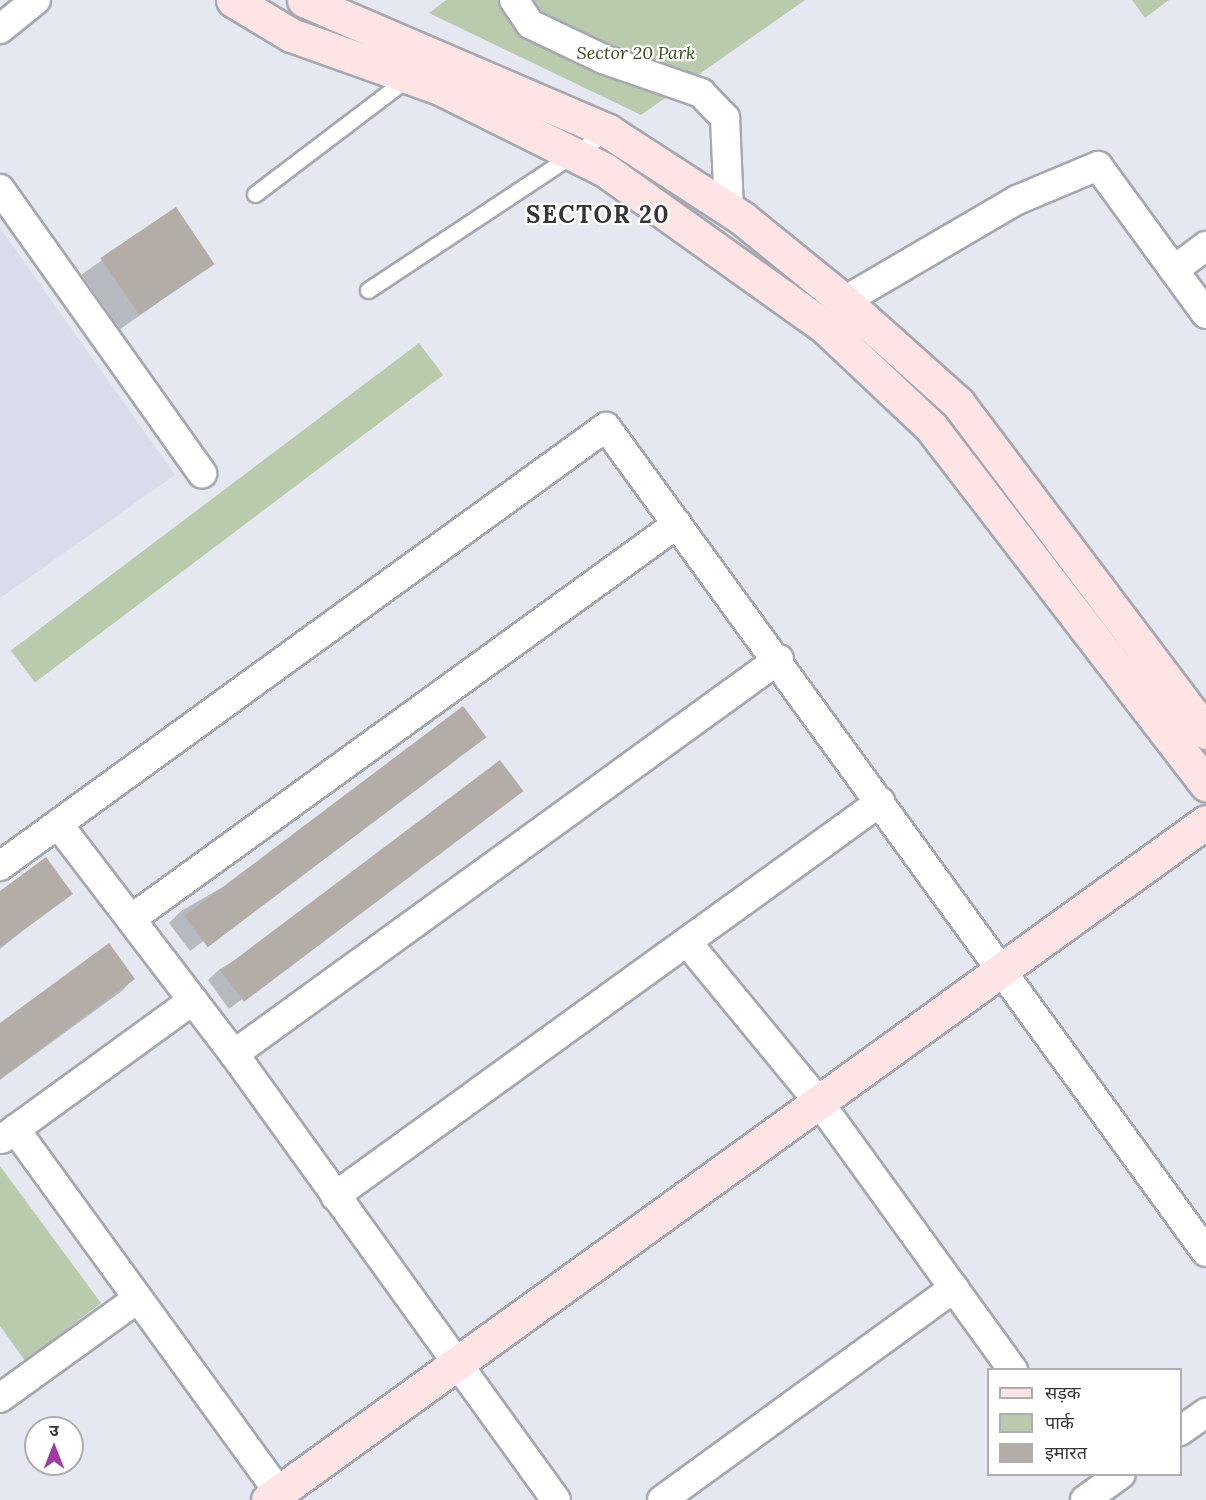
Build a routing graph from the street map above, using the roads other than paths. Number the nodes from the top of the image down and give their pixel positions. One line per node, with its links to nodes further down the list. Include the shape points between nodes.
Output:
1 (36, 0): 5 (street)
2 (233, 0): 6 (street)
3 (514, 0): 12 (street, via 530,24 603,59 701,93 725,118)
4 (324, 4): 6 (street); 8 (street)
5 (0, 29)
6 (291, 35): 7 (street)
7 (409, 77): 9 (street); 11 (lane)
8 (608, 131): 9 (lane); 12 (street)
9 (577, 156): 15 (lane); 22 (street, via 713,243 824,326 931,427)
10 (0, 189): 18 (street)
11 (255, 194)
12 (729, 210): 16 (street)
13 (1206, 246): 14 (street)
14 (1174, 270): 16 (street, via 1098,166 1017,200); 17 (street)
15 (368, 290)
16 (844, 301): 21 (street, via 958,403)
17 (1206, 314)
18 (202, 473)
19 (677, 524): 20 (street); 25 (street, via 606,427); 27 (street)
20 (779, 659): 23 (street); 31 (street)
21 (1206, 732)
22 (1206, 784)
23 (880, 802): 28 (street); 29 (street)
24 (1206, 822): 29 (street)
25 (58, 824): 26 (street); 27 (street)
26 (0, 866)
27 (131, 918): 30 (street)
28 (687, 942): 32 (street); 34 (street)
29 (1002, 969): 32 (street); 35 (street)
30 (193, 1000): 31 (street); 33 (street)
31 (234, 1054): 34 (street)
32 (819, 1102): 36 (street); 38 (street)
33 (8, 1135): 37 (street)
34 (335, 1196): 38 (street)
35 (1206, 1252)
36 (954, 1288): 39 (street); 45 (street)
37 (136, 1300): 40 (street); 43 (street)
38 (457, 1363): 43 (street); 44 (street)
39 (1012, 1368)
40 (0, 1398)
41 (1206, 1413): 42 (street)
42 (1182, 1430)
43 (273, 1496)
44 (556, 1500)
45 (662, 1500)

